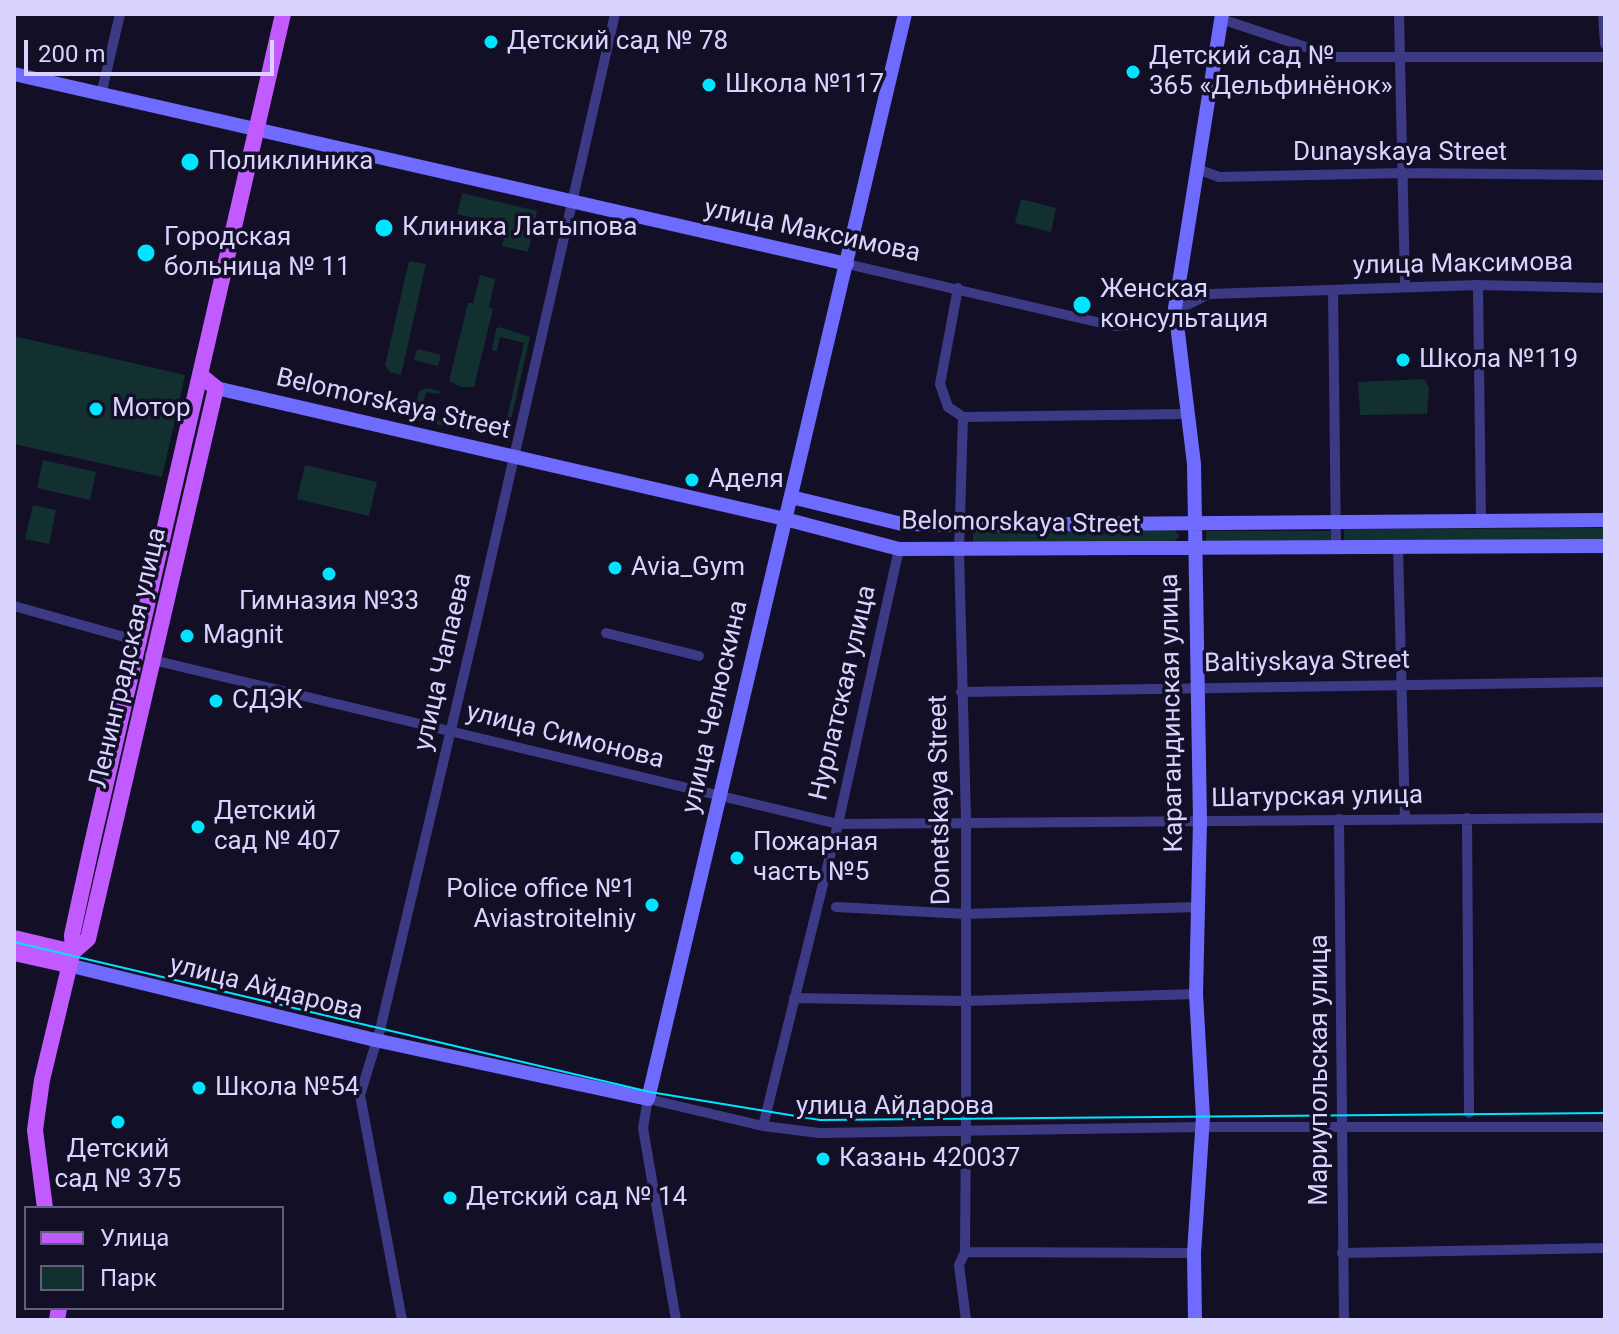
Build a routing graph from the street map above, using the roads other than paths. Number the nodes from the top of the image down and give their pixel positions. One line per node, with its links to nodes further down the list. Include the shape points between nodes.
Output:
1 (120, 14): 12 (street)
2 (283, 14): 13 (main road, Ленинградская улица)
3 (615, 14): 17 (street, улица Чапаева)
4 (905, 14): 18 (main road, улица Челюскина)
5 (1399, 14): 10 (street)
6 (1603, 14): 8 (street)
7 (1221, 17): 10 (street, via 1336,57); 14 (main road, Карагандинская улица)
8 (1605, 44)
9 (1605, 57): 10 (street)
10 (1401, 59): 15 (street)
11 (14, 74): 12 (main road, улица Максимова)
12 (101, 95): 13 (main road, улица Максимова)
13 (256, 130): 17 (main road, улица Максимова); 25 (main road, Ленинградская улица)
14 (1197, 169): 15 (street, Dunayskaya Street, via 1219,177); 24 (main road, Карагандинская улица)
15 (1403, 173): 16 (street, Dunayskaya Street); 20 (street)
16 (1605, 175)
17 (574, 203): 18 (main road, улица Максимова); 29 (street, улица Чапаева)
18 (847, 264): 21 (street, улица Максимова); 30 (main road, улица Челюскина)
19 (1478, 285): 20 (street, улица Максимова); 22 (street, улица Максимова); 33 (street)
20 (1405, 287): 23 (street, улица Максимова)
21 (958, 288): 24 (street, улица Максимова, via 1114,326 1151,323); 28 (street, via 940,384 948,407)
22 (1605, 288)
23 (1333, 290): 24 (street, улица Максимова, via 1209,294); 34 (street)
24 (1175, 308): 27 (main road, Карагандинская улица)
25 (200, 375): 26 (main road); 45 (main road, Ленинградская улица)
26 (216, 388): 29 (main road, Belomorskaya Street); 47 (main road, Ленинградская улица)
27 (1185, 414): 28 (street); 36 (main road, Карагандинская улица, via 1194,464)
28 (963, 417): 35 (street, Donetskaya Street)
29 (514, 457): 31 (main road, Belomorskaya Street); 52 (street, улица Чапаева)
30 (791, 497): 31 (main road, улица Челюскина); 35 (main road, Belomorskaya Street, via 902,524)
31 (785, 519): 40 (main road, Belomorskaya Street); 53 (main road, улица Челюскина)
32 (1605, 520): 33 (main road, Belomorskaya Street)
33 (1481, 521): 34 (main road, Belomorskaya Street)
34 (1335, 522): 36 (main road, Belomorskaya Street); 38 (street)
35 (961, 525): 36 (main road, Belomorskaya Street); 42 (street, Donetskaya Street)
36 (1193, 525): 41 (main road, Карагандинская улица)
37 (1605, 546): 39 (main road, Belomorskaya Street)
38 (1336, 548): 39 (main road, Belomorskaya Street); 41 (main road, Belomorskaya Street)
39 (1398, 548): 49 (street)
40 (899, 549): 42 (main road, Belomorskaya Street); 60 (street, Нурлатская улица)
41 (1194, 550): 42 (main road, Belomorskaya Street); 50 (main road, Карагандинская улица)
42 (959, 551): 51 (street, Donetskaya Street)
43 (14, 606): 45 (street)
44 (606, 633): 46 (street)
45 (140, 638): 47 (street); 66 (main road, Ленинградская улица, via 72,935)
46 (699, 656)
47 (153, 660): 52 (street, улица Симонова); 66 (main road, Ленинградская улица, via 88,939)
48 (1605, 682): 49 (street, Baltiyskaya Street)
49 (1402, 683): 50 (street, Baltiyskaya Street); 57 (street)
50 (1198, 686): 51 (street, Baltiyskaya Street); 59 (main road, Карагандинская улица)
51 (961, 692): 58 (street, Donetskaya Street)
52 (450, 732): 53 (street, улица Симонова); 70 (street, улица Чапаева)
53 (719, 797): 60 (street, улица Симонова); 71 (main road, улица Челюскина)
54 (1467, 818): 55 (street, Шатурская улица); 57 (street, Шатурская улица); 72 (street)
55 (1605, 818)
56 (1339, 819): 57 (street, Шатурская улица); 59 (street, Шатурская улица); 76 (street, Мариупольская улица)
57 (1405, 819)
58 (966, 820): 59 (street, Шатурская улица); 60 (street, Шатурская улица); 63 (street, Donetskaya Street)
59 (1200, 821): 62 (main road, Карагандинская улица)
60 (838, 824): 68 (street, Нурлатская улица)
61 (836, 907): 63 (street)
62 (1198, 907): 63 (street); 67 (main road, Карагандинская улица)
63 (965, 914): 69 (street, Donetskaya Street)
64 (14, 938): 66 (main road, улица Айдарова)
65 (14, 953): 66 (main road, улица Айдарова)
66 (71, 959): 70 (main road, улица Айдарова); 78 (main road, Ленинградская улица, via 37,1106)
67 (1196, 994): 69 (street); 74 (main road, Карагандинская улица)
68 (794, 998): 69 (street); 73 (street, Нурлатская улица)
69 (965, 1001): 77 (street, Donetskaya Street)
70 (375, 1040): 71 (main road, улица Айдарова); 83 (street, улица Чапаева, via 360,1095)
71 (648, 1099): 73 (street, улица Айдарова); 84 (street, улица Челюскина, via 643,1128)
72 (1469, 1113)
73 (763, 1126): 77 (street, улица Айдарова, via 819,1133)
74 (1202, 1127): 76 (street, улица Айдарова); 77 (street, улица Айдарова); 81 (main road, Карагандинская улица)
75 (1605, 1127): 76 (street, улица Айдарова)
76 (1344, 1128): 82 (street, Мариупольская улица)
77 (966, 1132): 80 (street, Donetskaya Street)
78 (45, 1206)
79 (1605, 1248): 82 (street)
80 (965, 1252): 81 (street); 85 (street, Donetskaya Street, via 959,1265)
81 (1194, 1253): 86 (main road, Карагандинская улица)
82 (1342, 1253): 87 (street, Мариупольская улица)
83 (402, 1320)
84 (676, 1320)
85 (966, 1320)
86 (1195, 1320)
87 (1344, 1320)

